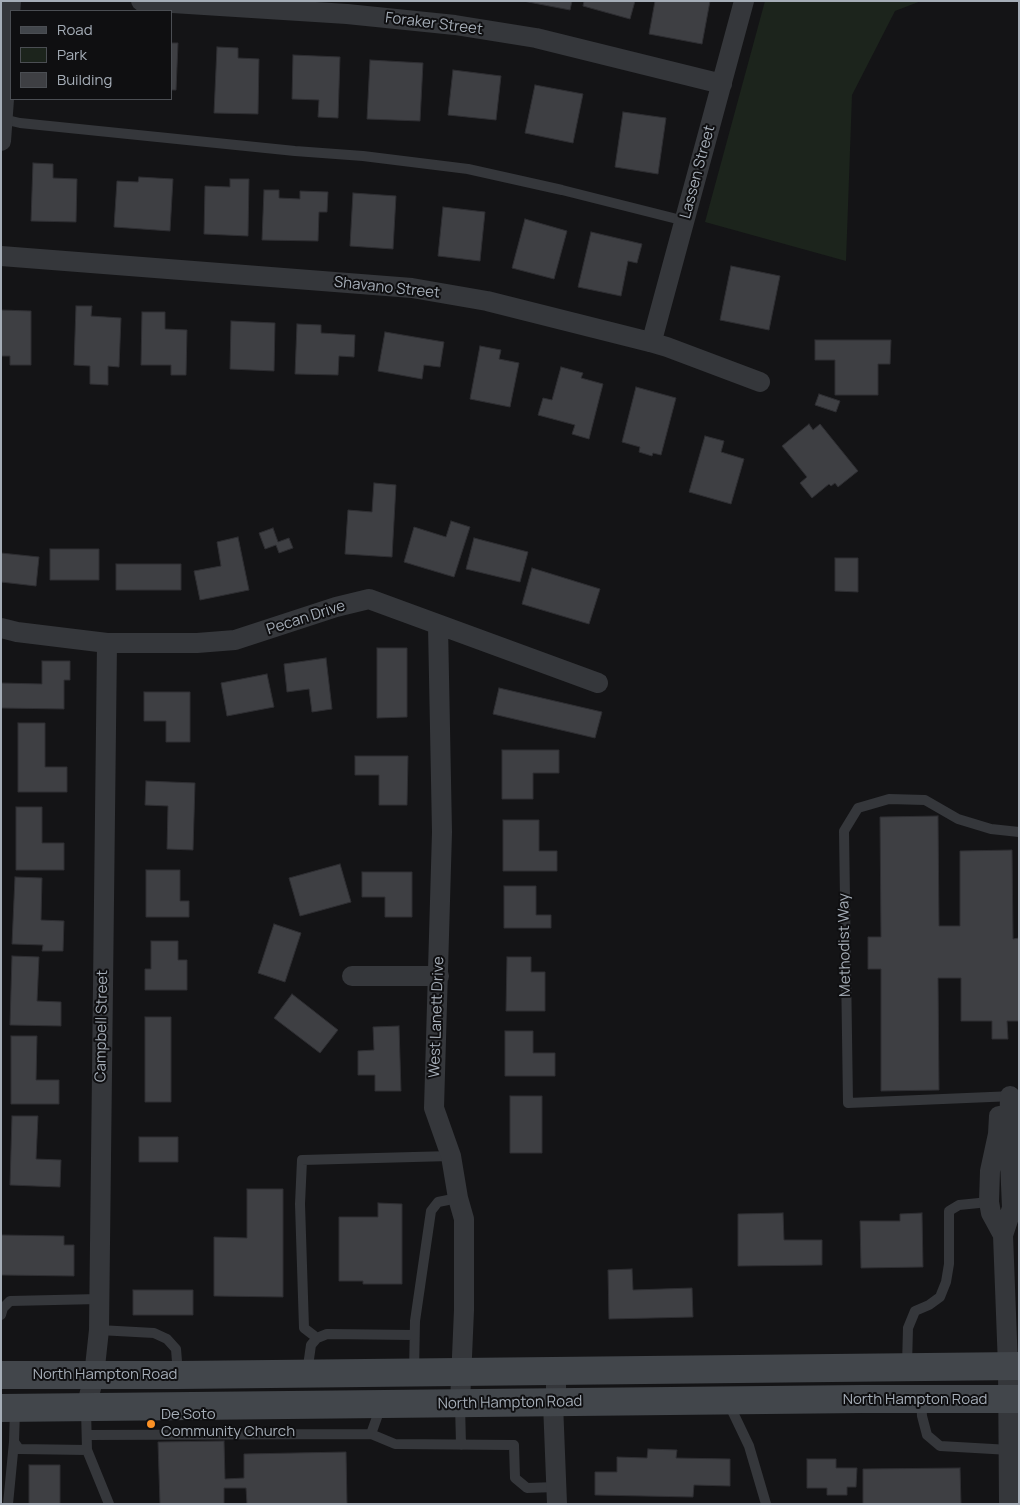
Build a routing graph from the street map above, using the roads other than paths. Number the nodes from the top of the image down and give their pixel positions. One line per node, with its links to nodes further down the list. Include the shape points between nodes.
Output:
1 (744, 1): 5 (street, Lassen Street)
2 (146, 2): 3 (street, Foraker Street)
3 (274, 6): 5 (street, Foraker Street, via 455,25 536,38)
4 (10, 16): 6 (street)
5 (722, 84): 8 (street, Lassen Street)
6 (3, 119): 7 (street); 8 (lane, via 468,169)
7 (1, 141)
8 (684, 222): 10 (street, Lassen Street)
9 (1, 256): 10 (street, Shavano Street, via 412,288 487,301)
10 (650, 342): 11 (street, Shavano Street)
11 (760, 382)
12 (438, 625): 14 (street, Pecan Drive, via 369,599 235,640); 15 (street, Pecan Drive); 18 (street, West Lanett Drive, via 442,832)
13 (1, 628): 14 (street, Pecan Drive)
14 (107, 643): 24 (street, Campbell Street)
15 (598, 683)
16 (1019, 832): 19 (lane, Methodist Way, via 991,829 958,819 925,800 889,799 858,808 844,831 848,1103)
17 (352, 976): 18 (street)
18 (439, 976): 20 (street, West Lanett Drive, via 434,1108)
19 (1010, 1096): 22 (street, via 990,1171); 23 (street, via 1012,1208)
20 (451, 1156): 21 (street, West Lanett Drive); 28 (lane, via 302,1160 300,1204 304,1328)
21 (458, 1198): 27 (lane, via 438,1202 431,1211); 32 (street, West Lanett Drive, via 464,1219)
22 (989, 1202): 23 (street); 30 (lane, via 959,1205 950,1211 950,1264 946,1282 940,1297 929,1306 914,1311 908,1328)
23 (1003, 1235): 29 (street)
24 (98, 1299): 25 (lane, via 10,1301); 26 (street, Campbell Street)
25 (1, 1315)
26 (98, 1330): 37 (lane, via 154,1332 176,1349); 38 (street, Campbell Street)
27 (414, 1335): 28 (lane, via 327,1334); 34 (lane)
28 (317, 1338): 35 (lane, via 311,1345)
29 (1014, 1366): 30 (main road, North Hampton Road); 40 (street)
30 (907, 1368): 31 (main road, North Hampton Road)
31 (556, 1371): 32 (main road, North Hampton Road); 42 (street)
32 (462, 1372): 34 (main road, North Hampton Road); 44 (street, West Lanett Drive)
33 (381, 1373): 34 (main road, North Hampton Road); 35 (main road, North Hampton Road); 43 (main road)
34 (414, 1373)
35 (306, 1374): 37 (main road, North Hampton Road)
36 (1, 1375): 38 (main road, North Hampton Road)
37 (190, 1375): 38 (main road, North Hampton Road); 45 (main road)
38 (94, 1376): 47 (street, Campbell Street)
39 (921, 1399): 40 (main road, North Hampton Road); 41 (main road, North Hampton Road); 53 (lane, via 927,1434 940,1446)
40 (1014, 1400): 53 (street)
41 (728, 1401): 42 (main road, North Hampton Road); 58 (lane, via 749,1446)
42 (553, 1403): 44 (main road, North Hampton Road); 55 (street)
43 (381, 1404): 44 (main road, North Hampton Road); 45 (main road, North Hampton Road); 48 (lane)
44 (460, 1404): 51 (lane)
45 (202, 1406): 47 (main road, North Hampton Road)
46 (8, 1408): 47 (main road, North Hampton Road); 50 (lane)
47 (86, 1408): 49 (lane)
48 (371, 1434): 49 (lane); 51 (lane, via 395,1444)
49 (87, 1435): 52 (lane)
50 (14, 1442): 52 (lane, via 20,1449); 56 (lane)
51 (461, 1445): 55 (lane, via 514,1445 515,1478 527,1488)
52 (87, 1450): 57 (lane)
53 (1010, 1450): 54 (street)
54 (1013, 1493)
55 (557, 1495)
56 (8, 1504)
57 (109, 1504)
58 (766, 1504)

